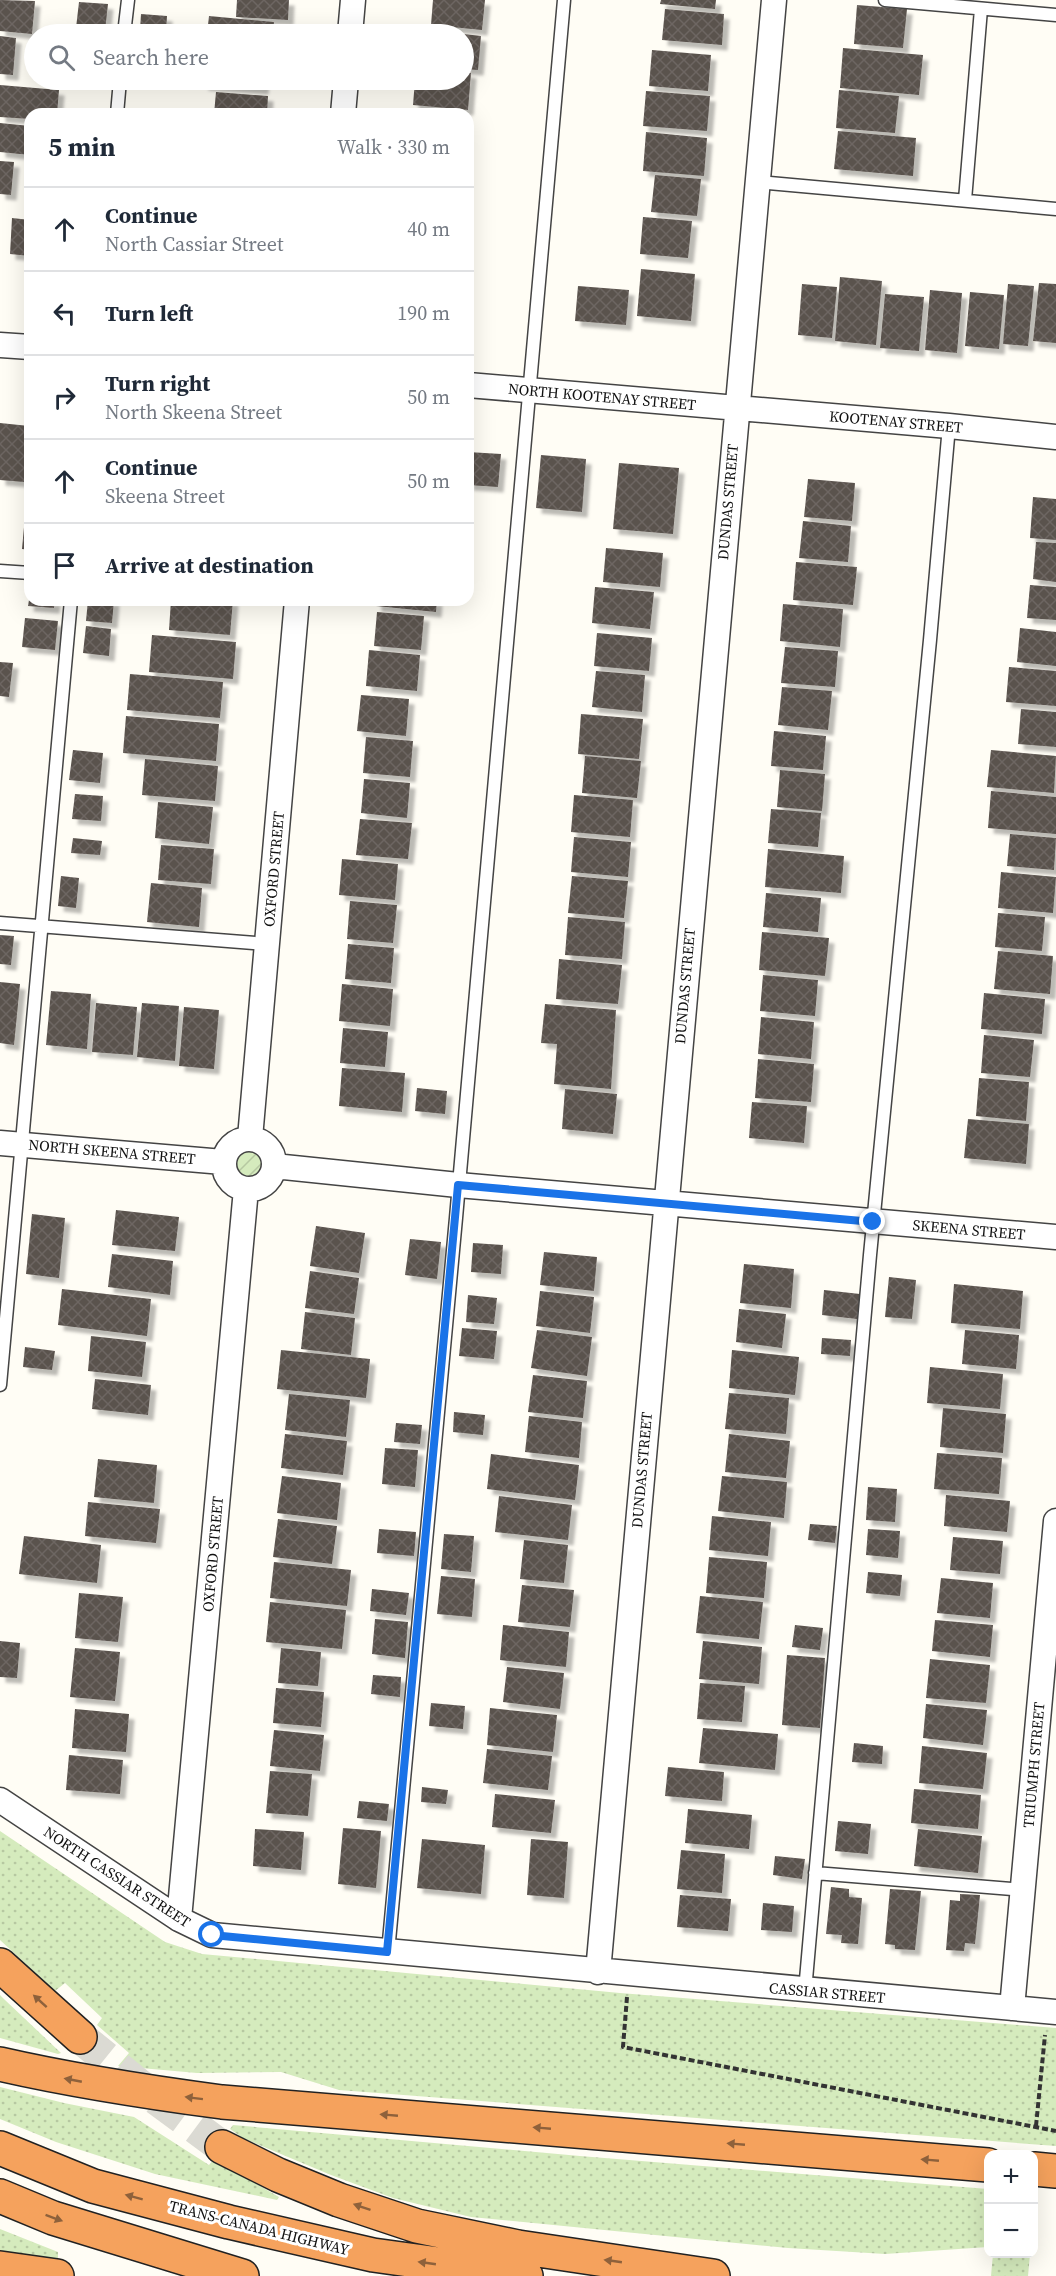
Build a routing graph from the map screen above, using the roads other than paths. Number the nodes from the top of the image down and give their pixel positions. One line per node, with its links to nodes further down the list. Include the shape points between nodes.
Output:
1 (128, 0): 8 (lane)
2 (353, 0): 9 (street)
3 (564, 0): 20 (lane)
4 (774, 0): 14 (street, DUNDAS STREET)
5 (885, 0): 6 (lane)
6 (981, 9): 7 (lane); 15 (lane)
7 (1056, 15)
8 (125, 24)
9 (351, 24)
10 (119, 90): 12 (lane)
11 (345, 90): 13 (street)
12 (118, 108)
13 (344, 108)
14 (758, 182): 15 (lane); 21 (street, DUNDAS STREET)
15 (965, 200): 16 (lane)
16 (1056, 208)
17 (0, 345): 18 (street)
18 (24, 347)
19 (474, 386): 20 (street, NORTH KOOTENAY STREET)
20 (531, 391): 21 (street, NORTH KOOTENAY STREET); 35 (lane)
21 (736, 409): 22 (street, KOOTENAY STREET); 37 (street, DUNDAS STREET)
22 (949, 426): 23 (street, KOOTENAY STREET); 38 (lane)
23 (1056, 437)
24 (0, 571): 25 (lane)
25 (24, 573)
26 (70, 606): 29 (lane)
27 (296, 606): 30 (street, OXFORD STREET)
28 (0, 923): 29 (lane)
29 (42, 926): 30 (lane); 32 (lane)
30 (267, 944): 31 (street, OXFORD STREET)
31 (250, 1138): 33 (street, via 232,1144); 34 (street, via 268,1147)
32 (11, 1144): 33 (street, NORTH SKEENA STREET); 40 (lane)
33 (223, 1162): 36 (street, via 230,1181)
34 (274, 1166): 35 (street); 36 (street, via 266,1183)
35 (458, 1185): 37 (street); 46 (lane)
36 (246, 1189): 45 (street, OXFORD STREET)
37 (666, 1203): 38 (street, SKEENA STREET); 48 (street, DUNDAS STREET)
38 (873, 1222): 39 (street, SKEENA STREET); 43 (lane)
39 (1056, 1237)
40 (0, 1385)
41 (1056, 1521): 44 (street, TRIUMPH STREET)
42 (0, 1800): 45 (street, NORTH CASSIAR STREET)
43 (815, 1874): 44 (lane); 49 (lane)
44 (1023, 1890): 50 (street, TRIUMPH STREET)
45 (179, 1919): 46 (street, NORTH CASSIAR STREET, via 212,1935)
46 (387, 1952): 48 (street, NORTH CASSIAR STREET)
47 (0, 1965): 52 (highway, one-way to 47)
48 (598, 1972): 49 (street, CASSIAR STREET)
49 (805, 1991): 50 (street, CASSIAR STREET)
50 (1012, 2008): 51 (street, CASSIAR STREET)
51 (1051, 2021)
52 (80, 2037)
53 (0, 2064): 56 (highway, one-way to 53, via 222,2102 110,2087)
54 (222, 2147): 64 (highway, one-way to 54, via 518,2247 417,2226 288,2179)
55 (0, 2148): 63 (highway, TRANS-CANADA HIGHWAY, one-way to 55, via 373,2255 229,2222 93,2186)
56 (984, 2165)
57 (1038, 2169): 58 (highway)
58 (1056, 2171)
59 (0, 2196): 62 (highway, one-way to 62, via 53,2217)
60 (0, 2268): 61 (highway)
61 (57, 2276)
62 (242, 2276)
63 (526, 2276)
64 (713, 2276)

